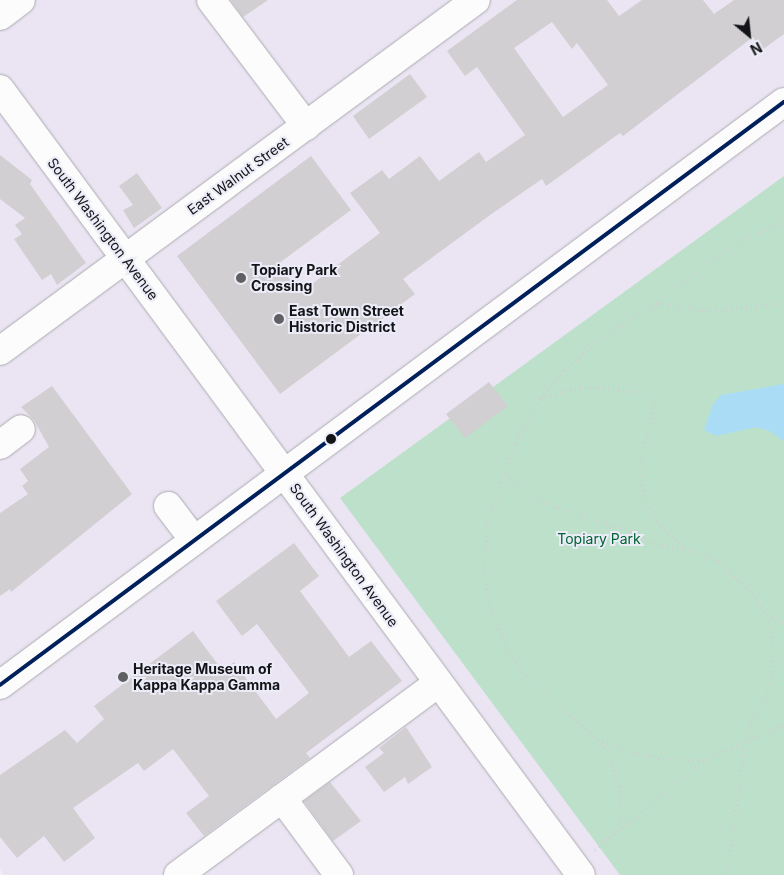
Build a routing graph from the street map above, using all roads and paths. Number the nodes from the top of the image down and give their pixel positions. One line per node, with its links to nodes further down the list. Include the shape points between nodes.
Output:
1 (21, 0): 4 (street)
2 (211, 0): 7 (street)
3 (476, 0): 7 (street, East Walnut Street)
4 (0, 16)
5 (0, 90): 9 (street, South Washington Avenue)
6 (784, 102): 14 (street)
7 (306, 126): 9 (street, East Walnut Street)
8 (784, 222): 10 (path, via 737,243)
9 (126, 259): 12 (street, East Walnut Street); 14 (street, South Washington Avenue)
10 (657, 303): 11 (path, via 706,311); 13 (path, via 601,338 564,370)
11 (784, 303)
12 (0, 351)
13 (541, 398): 15 (path, via 515,443); 18 (path, via 565,390 593,387 643,392 652,396 655,403 640,465 644,498 657,522)
14 (284, 473): 17 (street); 21 (street, South Washington Avenue)
15 (505, 474): 18 (path, via 544,503 631,531 657,544); 24 (path, via 487,525 484,566 488,604 521,671)
16 (168, 506): 17 (street)
17 (194, 540): 22 (street)
18 (685, 549): 19 (path, via 720,562)
19 (767, 614): 20 (path); 25 (path, via 773,642 773,671 764,703 751,723)
20 (784, 624)
21 (438, 683): 27 (street); 29 (street, South Washington Avenue)
22 (0, 685)
23 (784, 724): 25 (path)
24 (597, 738): 26 (path, via 626,751 664,759); 28 (path, via 607,751 616,776 621,796)
25 (745, 742): 26 (path); 32 (path)
26 (704, 760): 28 (path)
27 (282, 798): 30 (street); 31 (street)
28 (620, 828): 29 (path)
29 (577, 870)
30 (178, 875)
31 (339, 875)
32 (727, 875)

